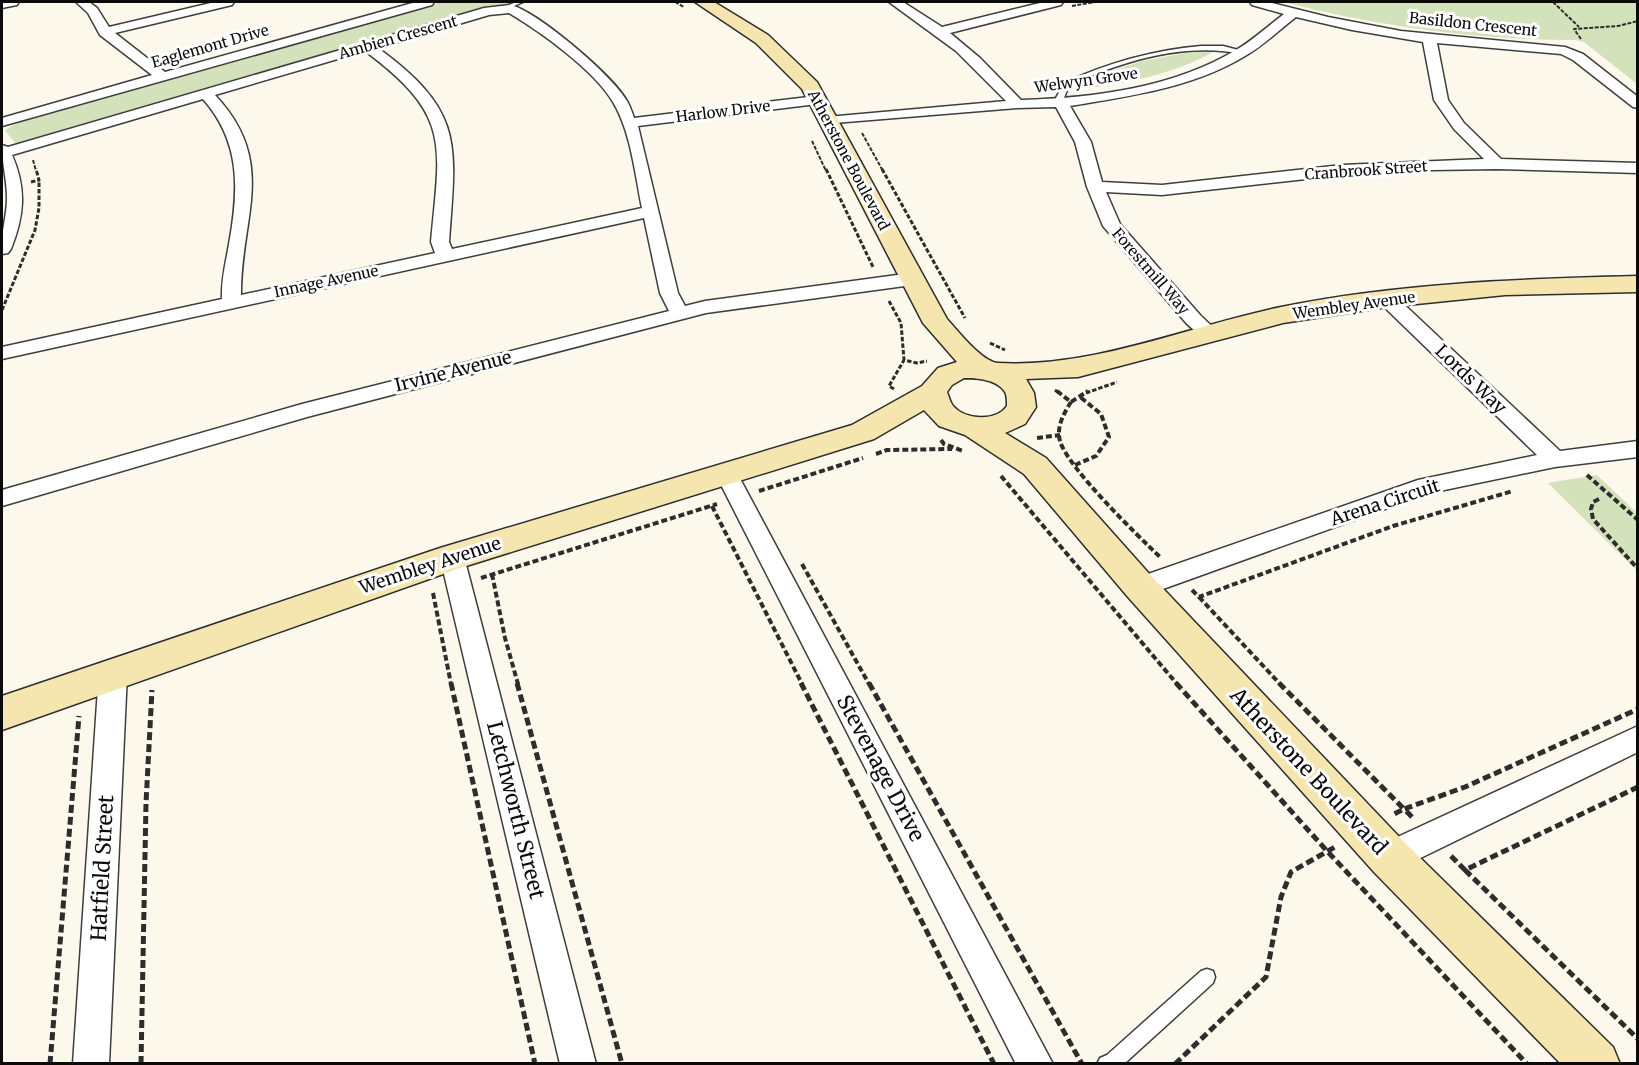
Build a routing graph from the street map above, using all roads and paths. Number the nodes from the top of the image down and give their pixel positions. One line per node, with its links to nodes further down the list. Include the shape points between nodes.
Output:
1 (13, 2): 12 (street)
2 (82, 2): 17 (street, via 93,11)
3 (228, 2): 17 (street)
4 (428, 2): 22 (street, Eaglemont Drive)
5 (520, 2): 13 (lane)
6 (675, 2): 14 (path)
7 (704, 2): 24 (street, Atherstone Boulevard, via 762,39 810,86)
8 (895, 2): 18 (street)
9 (1057, 2): 18 (street)
10 (1256, 2): 15 (street, Basildon Crescent)
11 (1553, 2): 16 (path)
12 (2, 4)
13 (505, 8): 20 (street, Ambien Crescent); 31 (street, via 517,11 546,31 595,71 620,101)
14 (685, 8)
15 (1293, 13): 19 (street, Basildon Crescent); 21 (street, Welwyn Grove)
16 (1580, 28)
17 (105, 32): 22 (street)
18 (942, 32): 27 (street, via 976,59)
19 (1429, 38): 28 (street, Basildon Crescent, via 1565,51); 33 (street, via 1441,100 1459,126)
20 (367, 46): 23 (street, Ambien Crescent); 39 (street, via 417,91 440,124 445,145 440,242)
21 (1243, 52): 26 (street, Welwyn Grove, via 1198,74 1147,89); 26 (lane, via 1209,46 1142,57 1066,84)
22 (162, 76): 30 (street, Eaglemont Drive)
23 (206, 94): 32 (street, Ambien Crescent); 44 (street, via 231,124 244,164 245,197 230,287)
24 (817, 100): 25 (street, Harlow Drive); 29 (street, Atherstone Boulevard)
25 (794, 102): 31 (street, Harlow Drive); 41 (path)
26 (1061, 103): 27 (street, Welwyn Grove); 35 (street, Forestmill Way, via 1083,142)
27 (1017, 104): 29 (street, Welwyn Grove)
28 (1638, 105)
29 (827, 121): 40 (street, Atherstone Boulevard)
30 (2, 122)
31 (630, 123): 37 (street)
32 (2, 152): 36 (street, via 12,172)
33 (1497, 164): 34 (street, Cranbrook Street); 35 (street, Cranbrook Street, via 1342,170 1162,190)
34 (1638, 168)
35 (1095, 187): 47 (street, Forestmill Way, via 1112,226)
36 (9, 202): 38 (street, via 16,210)
37 (651, 211): 39 (street, Innage Avenue); 45 (street, via 669,293)
38 (2, 249)
39 (445, 255): 44 (street, Innage Avenue)
40 (912, 279): 41 (street, Irvine Avenue); 46 (street, Atherstone Boulevard)
41 (880, 284): 45 (street, Irvine Avenue); 49 (path, via 901,323)
42 (1638, 284): 43 (street, Wembley Avenue, via 1505,287)
43 (1388, 298): 47 (street, Wembley Avenue, via 1282,315); 57 (street, Lords Way)
44 (232, 302): 48 (street, Innage Avenue)
45 (680, 314): 62 (street, Irvine Avenue, via 313,408)
46 (936, 323): 50 (street, Atherstone Boulevard, via 967,355); 52 (street, Atherstone Boulevard)
47 (1209, 333): 51 (street, Wembley Avenue)
48 (2, 353)
49 (904, 360)
50 (990, 371): 51 (street, Wembley Avenue); 52 (street, via 959,370); 53 (street, via 1011,381 1022,395)
51 (1078, 382): 53 (street, Wembley Avenue); 58 (path, via 1101,414 1109,437 1099,454)
52 (937, 385): 54 (street, via 936,407); 55 (street, Wembley Avenue)
53 (1021, 406): 54 (street, via 1015,417 997,426); 59 (street, Atherstone Boulevard, via 1025,430 1034,447)
54 (968, 425): 55 (street, Wembley Avenue); 59 (street, Atherstone Boulevard)
55 (863, 432): 60 (street, Wembley Avenue)
56 (1638, 449): 57 (street, Arena Circuit)
57 (1555, 459): 70 (street, Arena Circuit, via 1426,486)
58 (1075, 465)
59 (1035, 466): 70 (street, Atherstone Boulevard)
60 (726, 473): 66 (street, Wembley Avenue); 92 (street, Stevenage Drive)
61 (1593, 475): 65 (path, via 1587,476)
62 (2, 498)
63 (1599, 500): 68 (path, via 1593,502 1593,519)
64 (712, 506): 91 (path)
65 (1638, 520)
66 (452, 557): 72 (street, Wembley Avenue); 89 (street, Letchworth Street)
67 (801, 561): 93 (path)
68 (1638, 568)
69 (492, 574): 90 (path, via 505,638)
70 (1140, 587): 81 (street, Atherstone Boulevard)
71 (433, 592): 88 (path)
72 (113, 673): 75 (street, Wembley Avenue); 86 (street, Hatfield Street)
73 (152, 690): 87 (path)
74 (1638, 709): 79 (path, via 1465,787 1404,808)
75 (2, 713)
76 (80, 716): 85 (path)
77 (1638, 738): 79 (street)
78 (1638, 787): 82 (path)
79 (1432, 837): 81 (street); 82 (path)
80 (1327, 851): 95 (path, via 1291,872 1281,897 1266,977)
81 (1389, 857): 96 (street, Atherstone Boulevard)
82 (1465, 870): 84 (path)
83 (1207, 977): 94 (lane)
84 (1638, 1039)
85 (50, 1064)
86 (91, 1064)
87 (141, 1064)
88 (535, 1064)
89 (578, 1064)
90 (622, 1064)
91 (994, 1064)
92 (1035, 1064)
93 (1082, 1064)
94 (1106, 1064)
95 (1175, 1064)
96 (1596, 1064)

